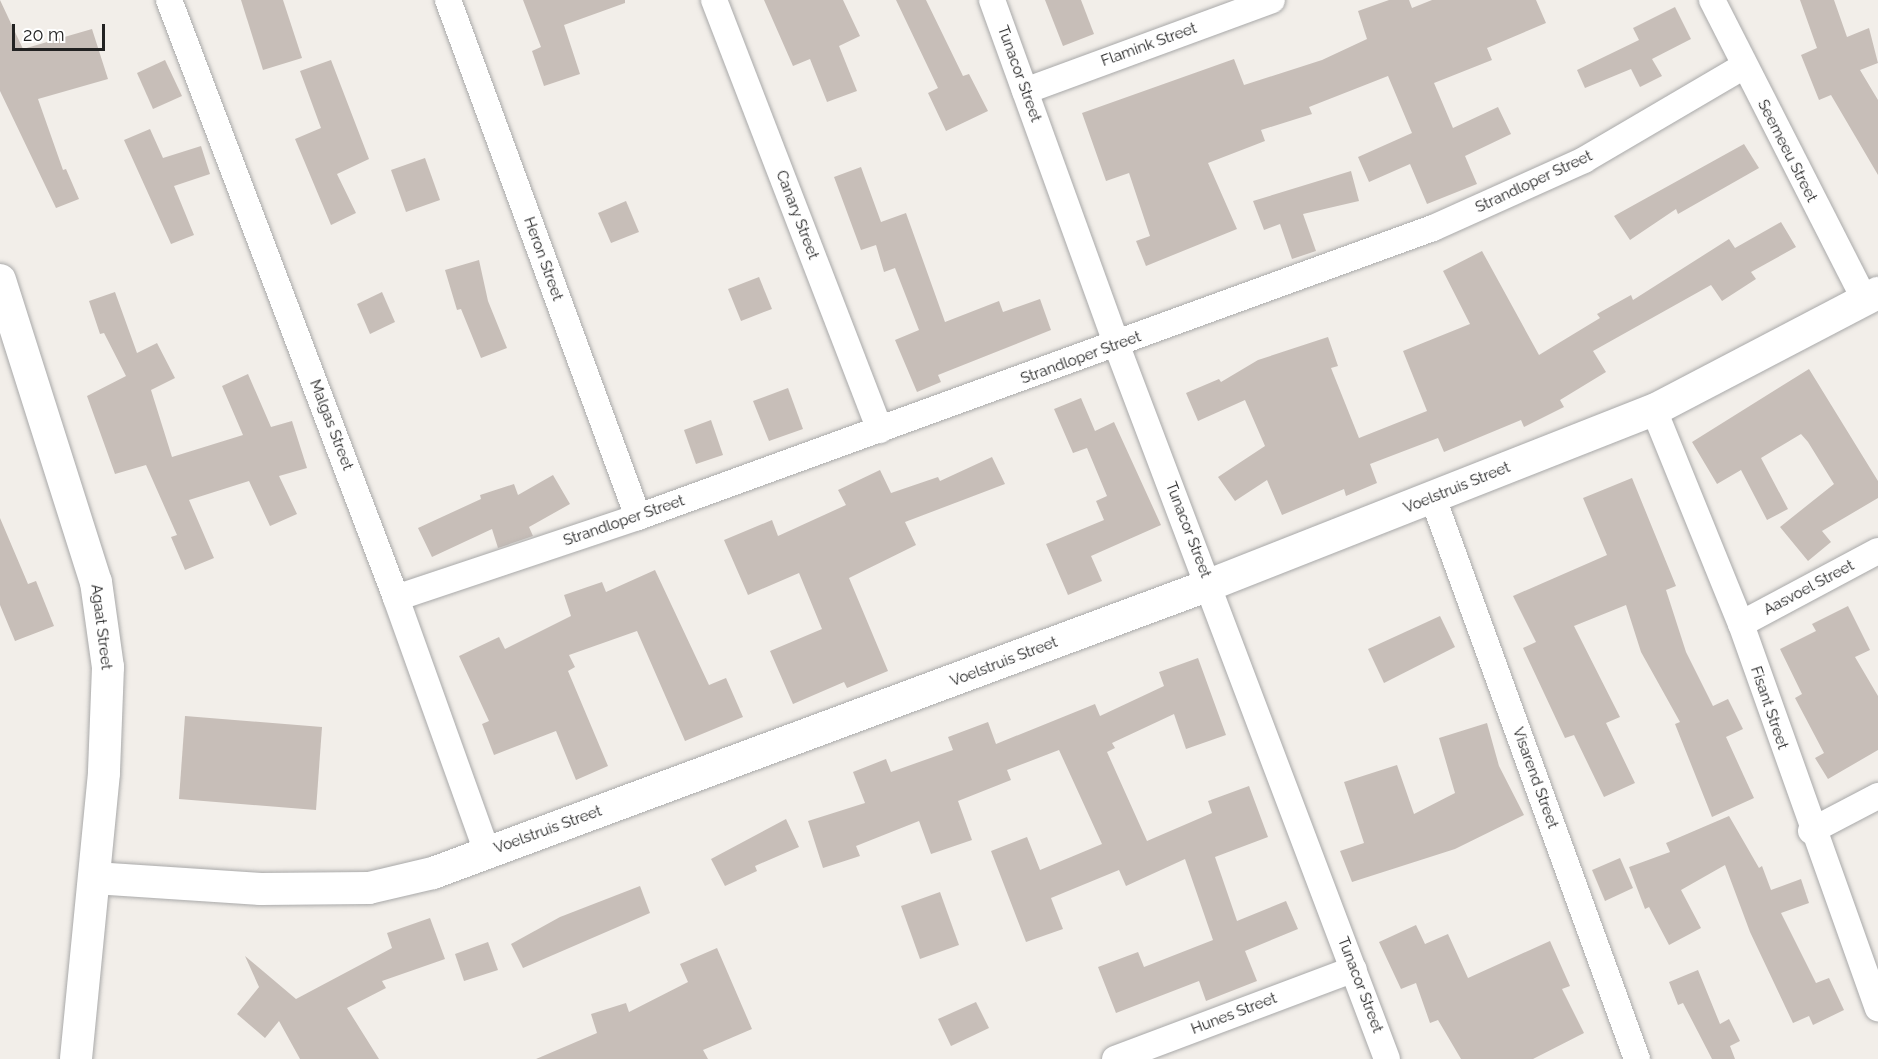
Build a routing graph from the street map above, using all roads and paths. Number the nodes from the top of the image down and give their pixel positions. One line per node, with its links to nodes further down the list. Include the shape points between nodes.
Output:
1 (170, 0): 18 (street, Malgas Street)
2 (448, 0): 15 (street, Heron Street)
3 (714, 0): 13 (street, Canary Street)
4 (992, 0): 8 (street, Tunacor Street)
5 (1272, 0): 8 (street, Flamink Street)
6 (1712, 0): 7 (street, Seemeeu Street)
7 (1744, 66): 10 (street, Seemeeu Street); 11 (street, Strandloper Street, via 1584,160 1433,228)
8 (1025, 91): 11 (street, Tunacor Street)
9 (0, 280): 23 (street, Agaat Street, via 96,582 108,667)
10 (1871, 297): 12 (street, Voelstruis Street)
11 (1117, 346): 13 (street, Strandloper Street); 17 (street, Tunacor Street)
12 (1654, 410): 14 (street, Voelstruis Street); 19 (street, Fisant Street)
13 (880, 430): 15 (street, Strandloper Street)
14 (1433, 498): 17 (street, Voelstruis Street); 29 (street, Visarend Street)
15 (638, 517): 18 (street, Strandloper Street)
16 (1878, 551): 19 (street, Aasvoel Street)
17 (1209, 585): 22 (street, Voelstruis Street); 24 (street, Tunacor Street)
18 (396, 598): 22 (street, Malgas Street)
19 (1741, 624): 21 (street, Fisant Street)
20 (1878, 796): 21 (street)
21 (1811, 831): 25 (street, Fisant Street)
22 (487, 852): 23 (street, Voelstruis Street, via 433,873 369,888 261,889)
23 (94, 878): 26 (street, Agaat Street)
24 (1354, 969): 27 (street, Hunes Street); 28 (street, Tunacor Street)
25 (1878, 1008)
26 (76, 1059)
27 (1114, 1059)
28 (1387, 1059)
29 (1637, 1059)

